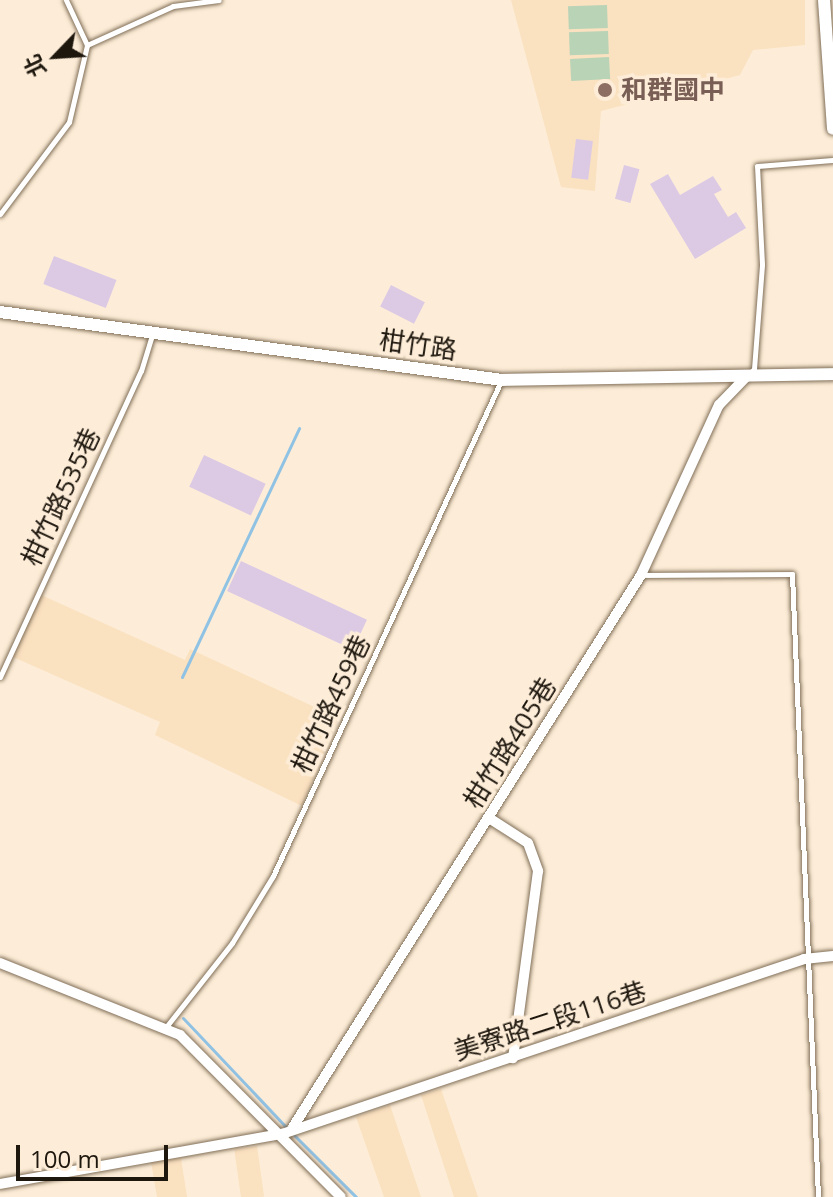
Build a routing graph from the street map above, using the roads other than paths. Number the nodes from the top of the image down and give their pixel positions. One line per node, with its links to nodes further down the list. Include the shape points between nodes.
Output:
1 (66, 0): 4 (lane)
2 (219, 0): 4 (lane, via 173,6)
3 (824, 0): 5 (street)
4 (87, 45): 7 (lane, via 69,122)
5 (833, 129)
6 (833, 160): 11 (lane, via 757,166 762,264 754,369)
7 (0, 214)
8 (0, 312): 9 (street, 柑竹路)
9 (152, 332): 12 (street, 柑竹路); 14 (lane, 柑竹路535巷, via 141,371)
10 (833, 374): 11 (street, 柑竹路)
11 (747, 376): 12 (street, 柑竹路); 13 (street, 柑竹路405巷, via 719,405)
12 (502, 380): 19 (lane, 柑竹路459巷, via 273,876 232,943)
13 (641, 575): 15 (street, 柑竹路405巷); 17 (lane, via 792,574)
14 (0, 677)
15 (489, 818): 20 (street, via 528,843 538,871); 21 (street, 柑竹路405巷)
16 (833, 956): 17 (street, 美寮路二段116巷)
17 (804, 959): 20 (street, 美寮路二段116巷); 25 (lane)
18 (0, 963): 19 (street)
19 (166, 1027): 22 (street)
20 (513, 1058): 21 (street, 美寮路二段116巷)
21 (293, 1127): 22 (street, 美寮路二段116巷)
22 (282, 1134): 23 (street); 24 (street)
23 (0, 1184)
24 (341, 1197)
25 (818, 1197)

